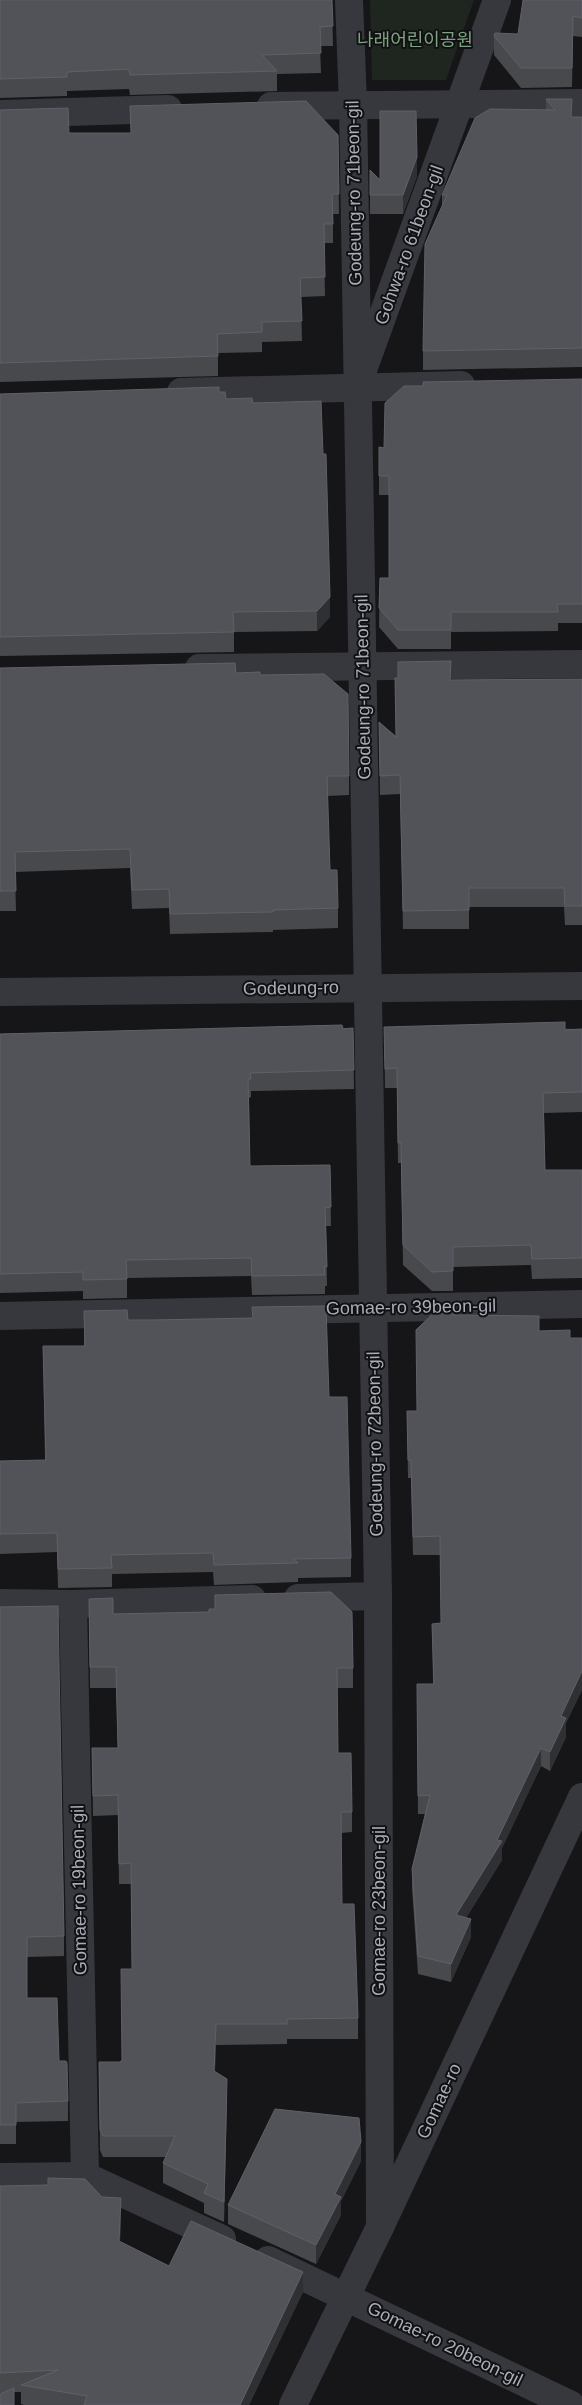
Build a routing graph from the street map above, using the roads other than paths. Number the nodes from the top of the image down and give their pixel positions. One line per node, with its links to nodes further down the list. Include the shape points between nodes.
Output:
1 (350, 0): 5 (street, Godeung-ro 71beon-gil)
2 (497, 0): 3 (street, Gohwa-ro 61beon-gil)
3 (460, 103): 4 (street); 5 (street); 10 (street, Gohwa-ro 61beon-gil)
4 (582, 103)
5 (353, 104): 6 (street); 10 (street, Godeung-ro 71beon-gil)
6 (245, 107)
7 (196, 108): 8 (street)
8 (0, 114)
9 (484, 385): 10 (street)
10 (357, 386): 11 (street); 13 (street, Godeung-ro 71beon-gil)
11 (159, 393)
12 (582, 664): 13 (street)
13 (362, 665): 14 (street); 16 (street, Godeung-ro 71beon-gil)
14 (176, 669)
15 (582, 986): 16 (street, Godeung-ro)
16 (368, 987): 17 (street, Godeung-ro); 19 (street, Godeung-ro 72beon-gil)
17 (0, 992)
18 (582, 1304): 19 (street, Gomae-ro 39beon-gil)
19 (372, 1308): 20 (street, Gomae-ro 39beon-gil); 21 (street, Godeung-ro 72beon-gil)
20 (0, 1316)
21 (378, 1596): 23 (street); 27 (street, Gomae-ro 23beon-gil)
22 (0, 1603): 23 (street)
23 (73, 1604): 25 (street, Gomae-ro 19beon-gil)
24 (582, 1796): 27 (street, Gomae-ro)
25 (84, 2176): 26 (street); 28 (street)
26 (0, 2177)
27 (380, 2227): 28 (street, Gomae-ro)
28 (346, 2296): 29 (street, Gomae-ro); 30 (street, Gomae-ro 20beon-gil)
29 (293, 2405)
30 (571, 2405)

